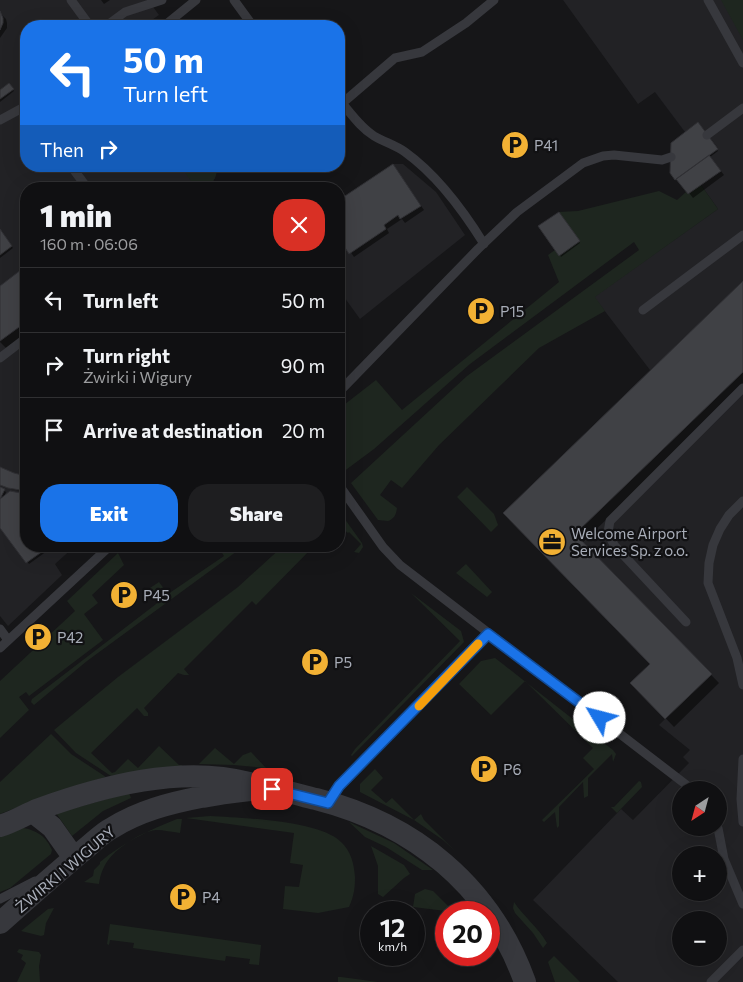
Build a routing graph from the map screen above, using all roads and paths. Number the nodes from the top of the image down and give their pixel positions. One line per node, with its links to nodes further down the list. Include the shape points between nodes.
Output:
1 (71, 0): 7 (lane)
2 (162, 0): 8 (lane, via 125,12)
3 (196, 0): 9 (lane)
4 (234, 0): 10 (lane)
5 (494, 0): 12 (lane, via 422,52 395,58)
6 (708, 0): 11 (lane)
7 (86, 20)
8 (114, 20)
9 (171, 20)
10 (249, 20)
11 (743, 63)
12 (345, 100)
13 (743, 108): 17 (lane)
14 (20, 109): 16 (lane)
15 (345, 109): 20 (lane, via 373,136 404,151 435,178)
16 (0, 120)
17 (707, 135)
18 (670, 157): 20 (lane, via 662,160 614,155 593,158 517,212)
19 (743, 234): 21 (lane)
20 (484, 244): 24 (lane)
21 (643, 310)
22 (20, 343): 23 (lane)
23 (0, 358)
24 (345, 386)
25 (743, 388): 29 (lane, via 610,521 608,532 614,545)
26 (345, 493): 31 (lane, via 400,565)
27 (743, 501): 34 (lane, via 729,515 713,544 708,583 737,658)
28 (103, 552): 32 (lane)
29 (686, 622)
30 (0, 629): 32 (lane)
31 (488, 634): 36 (lane); 38 (lane, via 339,786)
32 (8, 640): 33 (lane)
33 (0, 648)
34 (743, 685)
35 (743, 764): 40 (lane)
36 (682, 781)
37 (272, 789): 38 (street, ŻWIRKI I WIGURY); 39 (street, via 206,776 162,778 92,791); 43 (street, ŻWIRKI I WIGURY, via 223,793 156,807 112,828)
38 (328, 803): 48 (street, ŻWIRKI I WIGURY, via 401,832 423,845 462,878 488,909)
39 (33, 812): 41 (street); 43 (street, via 52,827)
40 (743, 822)
41 (0, 826)
42 (720, 836): 45 (lane, via 724,859)
43 (67, 864): 44 (lane); 46 (street, ŻWIRKI I WIGURY)
44 (0, 899)
45 (743, 904)
46 (0, 923)
47 (743, 950): 49 (lane)
48 (525, 982)
49 (711, 982)

